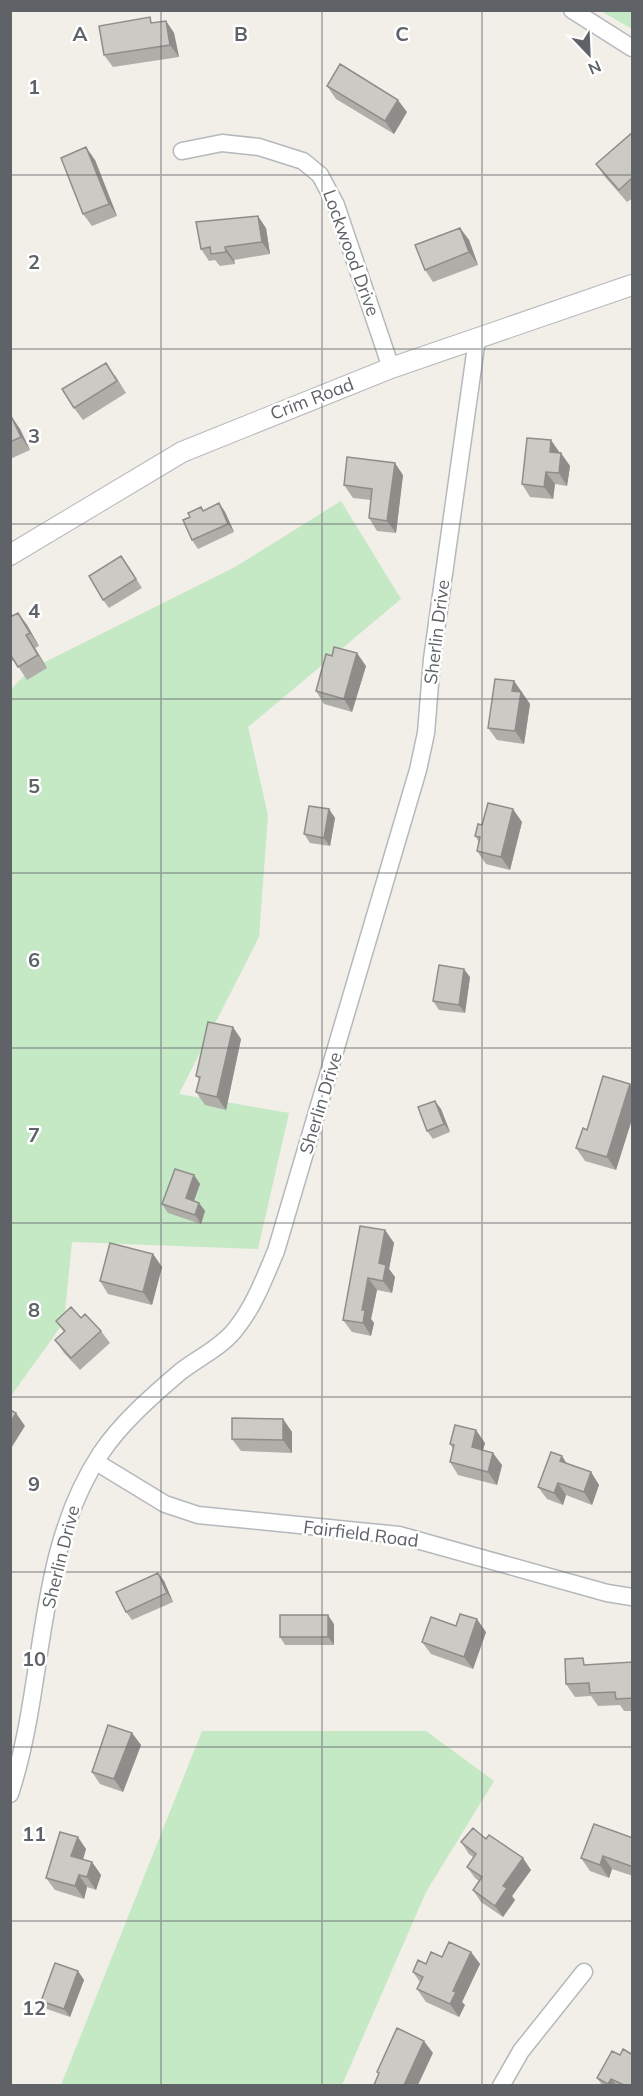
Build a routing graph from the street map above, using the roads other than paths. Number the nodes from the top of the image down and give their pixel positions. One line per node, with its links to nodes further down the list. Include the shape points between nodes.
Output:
1 (572, 10): 2 (street)
2 (633, 48)
3 (182, 151): 6 (street, Lockwood Drive, via 222,143 259,147 303,161 320,175 336,205)
4 (633, 285): 5 (street, Crim Road)
5 (477, 339): 6 (street, Crim Road); 8 (street, Sherlin Drive, via 418,770 276,1251 253,1305 233,1333 181,1371 138,1412)
6 (392, 368): 7 (street, Crim Road, via 182,452)
7 (10, 555)
8 (96, 1462): 9 (street, Fairfield Road, via 165,1504 198,1515 399,1535); 10 (street, Sherlin Drive, via 64,1528 25,1738)
9 (633, 1597)
10 (10, 1794)
11 (584, 1972): 12 (street, via 521,2051)
12 (501, 2085)

